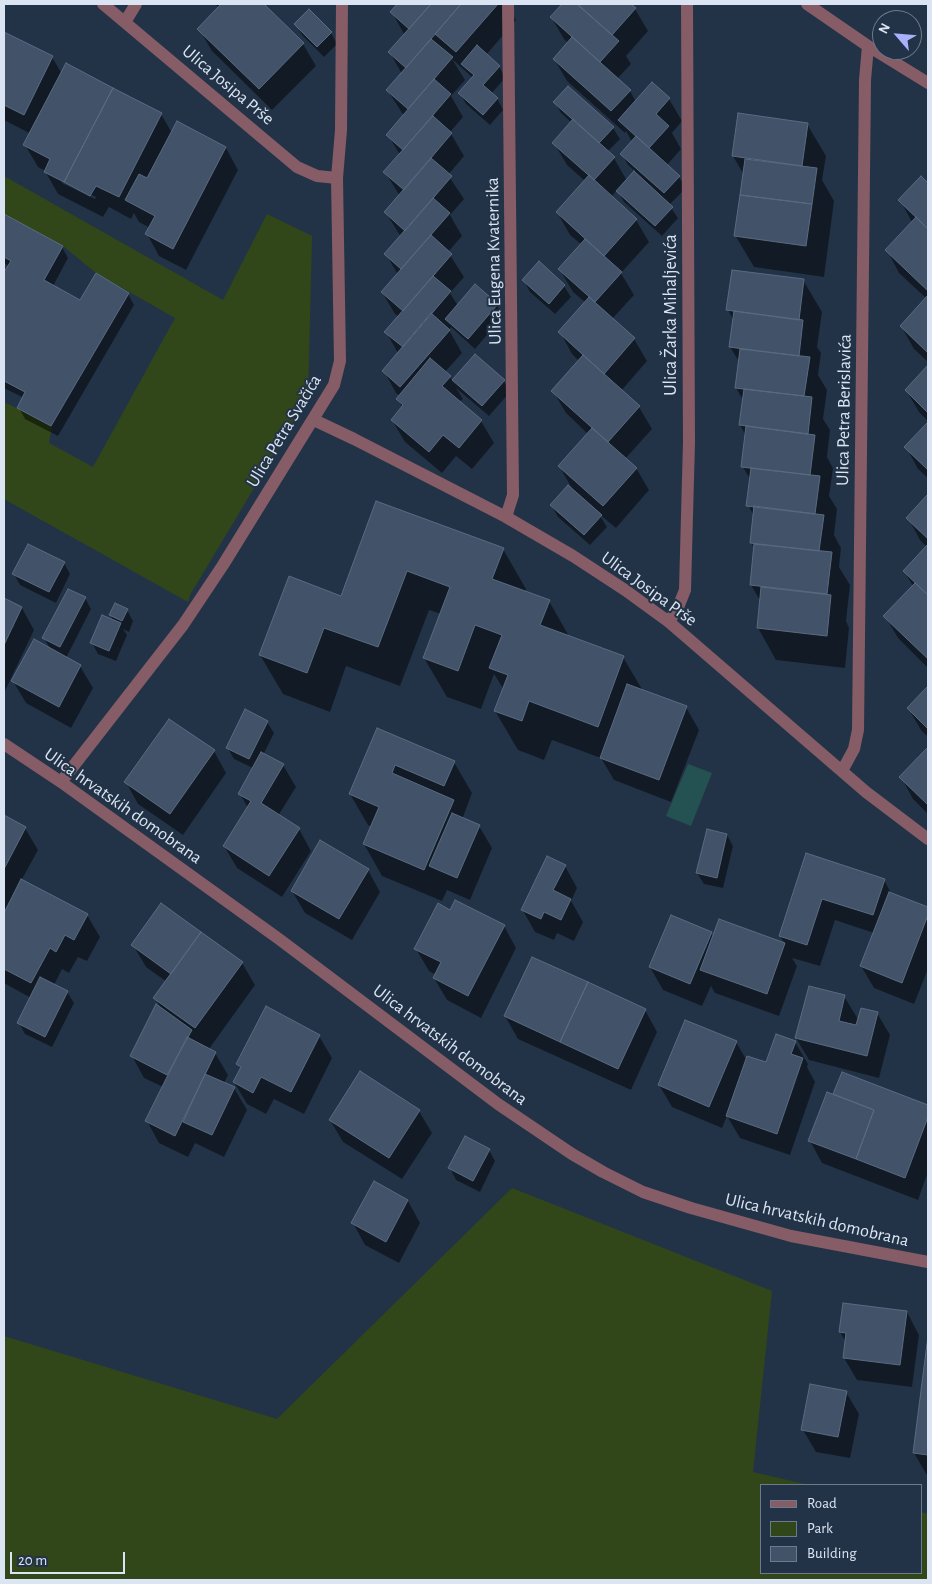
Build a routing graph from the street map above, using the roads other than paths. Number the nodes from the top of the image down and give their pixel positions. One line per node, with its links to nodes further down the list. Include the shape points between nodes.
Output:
1 (103, 4): 7 (street, Ulica Josipa Prše)
2 (136, 4): 7 (street)
3 (342, 4): 10 (street, Ulica Petra Svačića, via 342,130)
4 (508, 4): 12 (street, Ulica Eugena Kvaternika, via 513,495)
5 (687, 4): 13 (street, Ulica Žarka Mihaljevića, via 689,452 685,590)
6 (807, 4): 8 (street)
7 (125, 22): 10 (street, Ulica Josipa Prše, via 297,167 317,176)
8 (868, 46): 9 (street); 15 (street, Ulica Petra Berislavića, via 865,80 858,730 854,749)
9 (928, 83)
10 (337, 178): 11 (street, Ulica Petra Svačića, via 340,361 334,385)
11 (314, 420): 12 (street, Ulica Josipa Prše); 16 (street, Ulica Petra Svačića, via 183,625)
12 (506, 517): 13 (street, Ulica Josipa Prše, via 573,556)
13 (669, 622): 15 (street, Ulica Josipa Prše)
14 (4, 744): 16 (street, Ulica hrvatskih domobrana)
15 (842, 771): 17 (street, Ulica Josipa Prše)
16 (61, 782): 18 (street, Ulica hrvatskih domobrana, via 279,939 498,1104 603,1172 690,1208 782,1233)
17 (928, 839)
18 (928, 1262)

